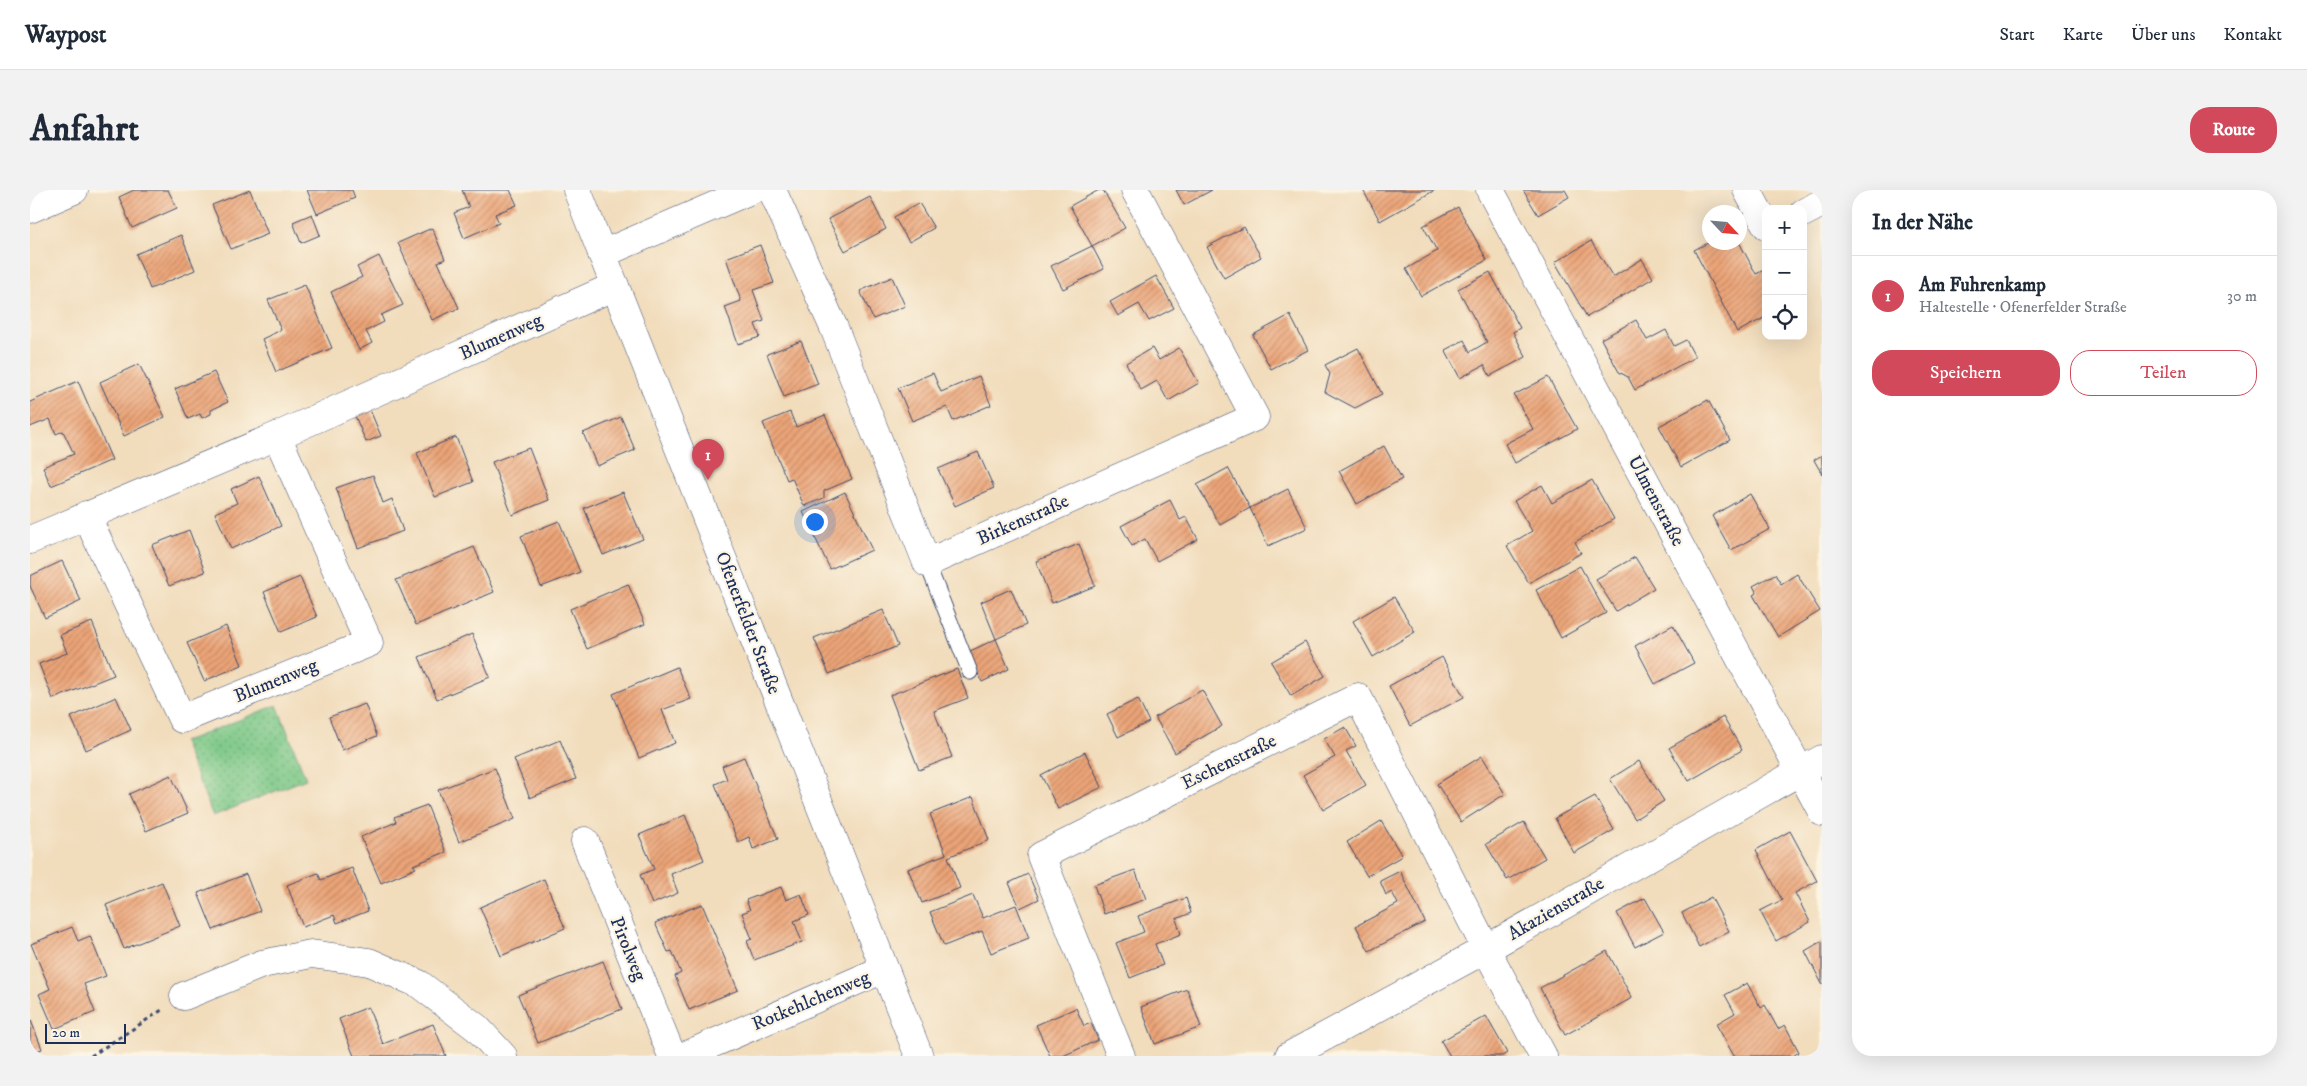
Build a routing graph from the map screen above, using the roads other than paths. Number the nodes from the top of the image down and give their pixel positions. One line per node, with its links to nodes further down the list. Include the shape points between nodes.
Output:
1 (74, 190): 9 (street)
2 (577, 190): 12 (street, Ofenerfelder Straße)
3 (751, 190): 12 (street)
4 (772, 190): 17 (street, via 834,328)
5 (1135, 190): 17 (street, Birkenstraße, via 1255,417)
6 (1490, 190): 19 (street, Ulmenstraße)
7 (1747, 190): 11 (street)
8 (1822, 203): 10 (street)
9 (30, 209)
10 (1807, 211)
11 (1762, 218)
12 (602, 254): 13 (street, Ofenerfelder Straße)
13 (615, 286): 14 (street, Blumenweg); 23 (street, Ofenerfelder Straße)
14 (277, 436): 15 (street, Blumenweg); 15 (street, Blumenweg, via 369,643 182,719)
15 (86, 516): 16 (street, Blumenweg)
16 (30, 540)
17 (927, 563): 18 (lane)
18 (970, 672)
19 (1811, 765): 20 (street, Ulmenstraße); 22 (street, Akazienstraße)
20 (1822, 812)
21 (585, 842): 26 (street, Pirolweg)
22 (1486, 949): 29 (street, Eschenstraße, via 1358,697 1041,856); 30 (street, Akazienstraße); 31 (street)
23 (884, 969): 27 (street, Rotkehlchenweg); 28 (street, Ofenerfelder Straße)
24 (184, 996): 25 (street, via 262,964 311,954 369,962 419,984 476,1028)
25 (502, 1056)
26 (672, 1056)
27 (684, 1056)
28 (919, 1056)
29 (1120, 1056)
30 (1289, 1056)
31 (1543, 1056)

